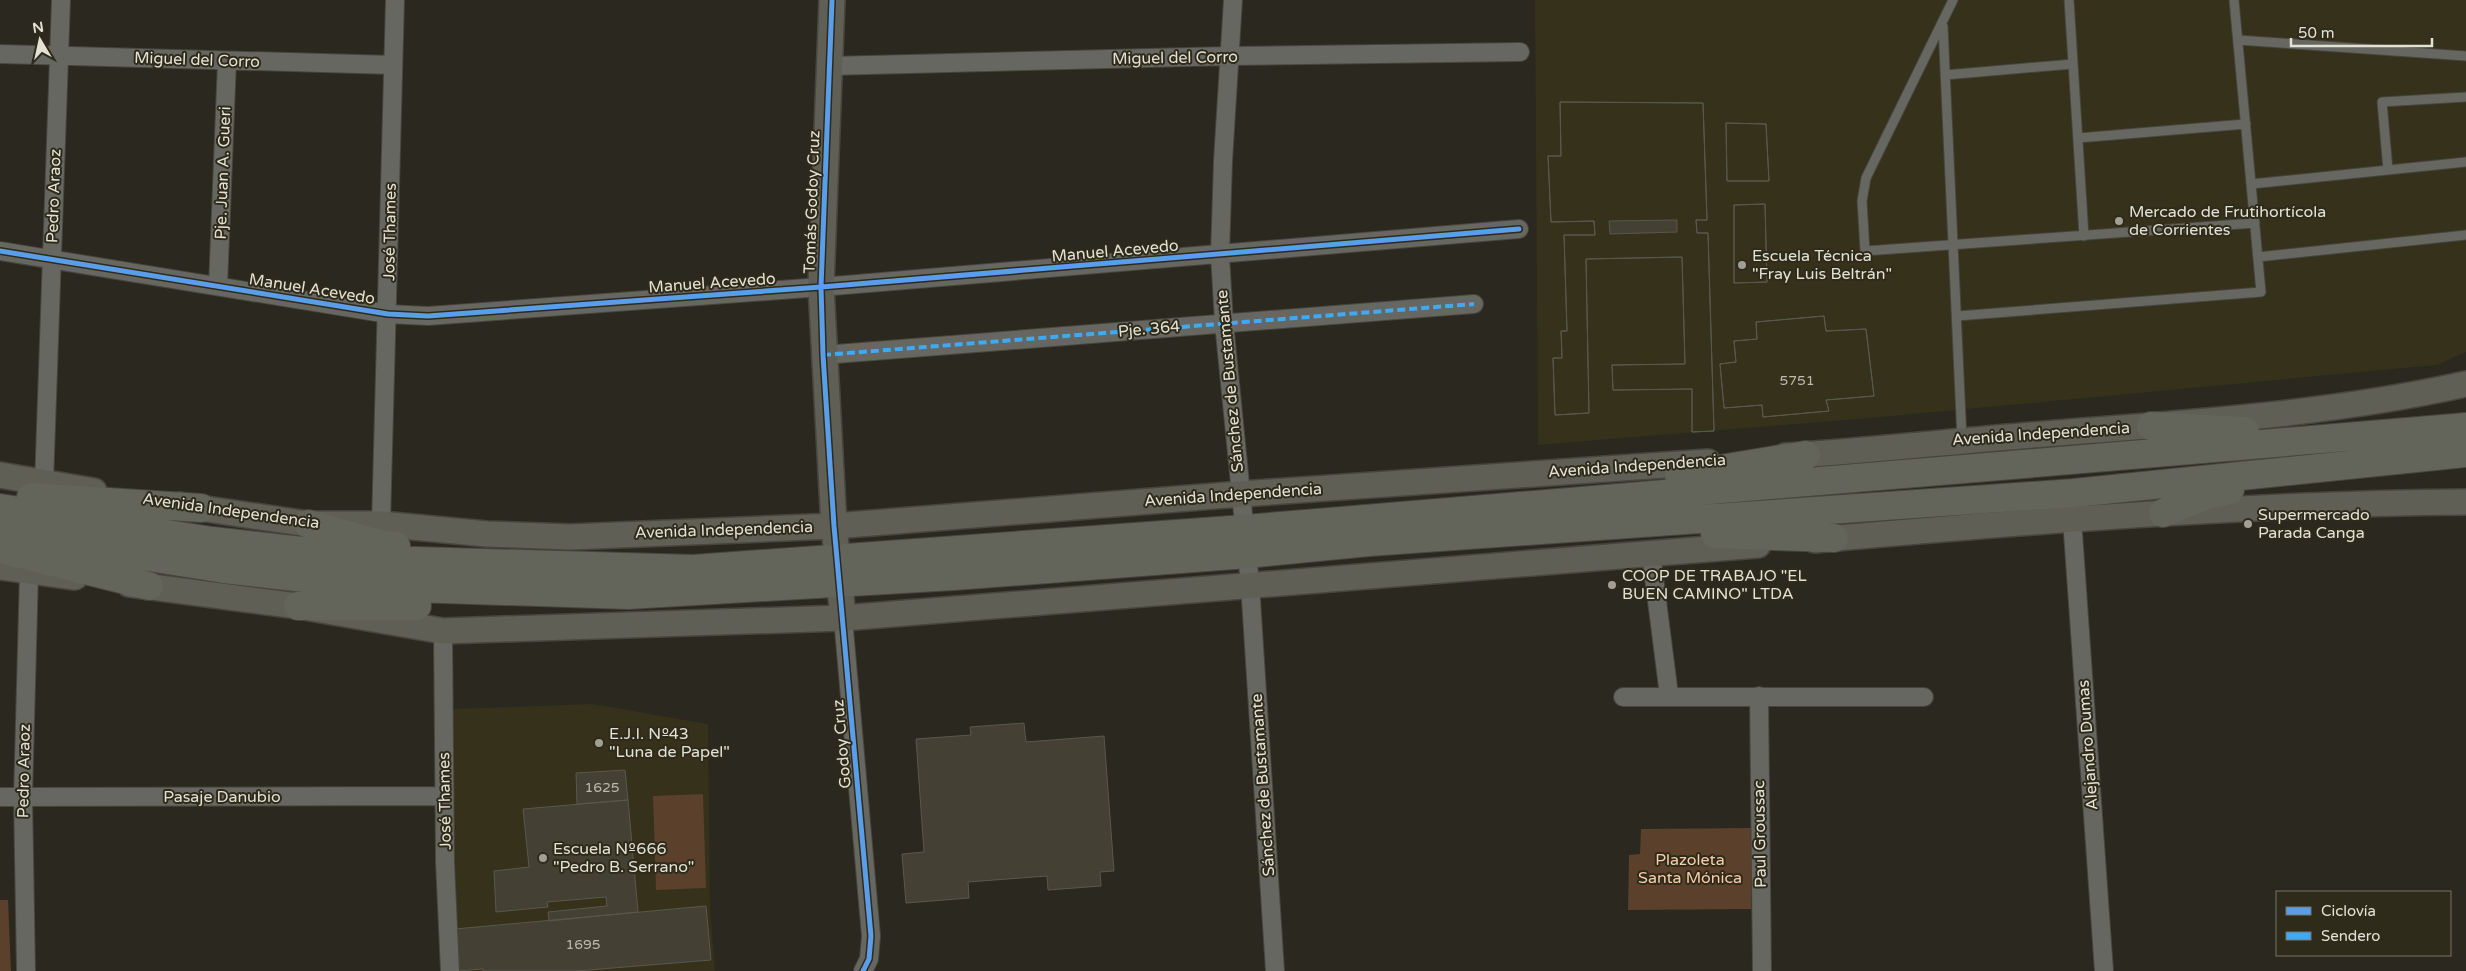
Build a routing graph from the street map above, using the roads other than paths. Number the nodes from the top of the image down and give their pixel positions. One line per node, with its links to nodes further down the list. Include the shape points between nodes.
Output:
1 (61, 0): 12 (street, Pedro Araoz)
2 (395, 0): 17 (street, José Thames)
3 (832, 0): 18 (main road, Tomás Godoy Cruz)
4 (1233, 0): 13 (street, Sánchez de Bustamante)
5 (1953, 0): 8 (lane)
6 (2069, 0): 16 (lane)
7 (2234, 0): 9 (lane)
8 (1943, 23): 19 (lane); 30 (lane, via 1866,178 1862,200 1865,251)
9 (2238, 40): 14 (lane); 21 (lane)
10 (1520, 52): 13 (street, Miguel del Corro)
11 (0, 54): 12 (street, Miguel del Corro)
12 (59, 56): 15 (street, Miguel del Corro); 34 (street, Pedro Araoz)
13 (1229, 56): 18 (street, Miguel del Corro); 32 (street, Sánchez de Bustamante)
14 (2466, 56)
15 (227, 61): 17 (street, Miguel del Corro); 35 (street, Pje. Juan A. Gueri)
16 (2073, 64): 19 (lane); 22 (lane)
17 (393, 65): 38 (street, José Thames)
18 (830, 66): 36 (main road, Tomás Godoy Cruz)
19 (1945, 75): 30 (lane)
20 (2466, 97): 24 (lane, via 2382,102)
21 (2246, 124): 22 (lane); 25 (lane)
22 (2078, 138): 29 (lane)
23 (2466, 162): 24 (lane)
24 (2388, 170): 25 (lane)
25 (2251, 184): 26 (lane)
26 (2255, 223): 29 (lane); 33 (lane)
27 (1519, 229): 32 (street, Manuel Acevedo)
28 (2466, 235): 33 (lane)
29 (2084, 236): 30 (lane)
30 (1954, 244): 39 (lane)
31 (0, 251): 34 (street, Manuel Acevedo)
32 (1220, 255): 36 (street, Manuel Acevedo); 40 (street, Sánchez de Bustamante)
33 (2258, 257): 39 (lane, via 2261,292)
34 (51, 259): 35 (street, Manuel Acevedo); 51 (street, Pedro Araoz)
35 (218, 286): 38 (street, Manuel Acevedo)
36 (821, 287): 38 (street, Manuel Acevedo, via 428,316); 41 (main road, Tomás Godoy Cruz)
37 (1474, 304): 40 (street, Pje. 364)
38 (388, 314): 61 (street, José Thames)
39 (1957, 316): 46 (lane)
40 (1224, 323): 41 (street, Pje. 364); 53 (street, Sánchez de Bustamante)
41 (823, 355): 62 (main road, Tomás Godoy Cruz)
42 (2466, 384): 43 (main road, Avenida Independencia, via 2340,406)
43 (2151, 426): 45 (highway); 46 (main road, Avenida Independencia)
44 (2462, 426): 45 (highway, Avenida Independencia)
45 (2384, 434): 57 (highway, Avenida Independencia)
46 (1962, 440): 48 (main road, Avenida Independencia)
47 (2466, 453): 49 (highway, Avenida Independencia)
48 (1806, 455): 53 (main road, Avenida Independencia); 57 (highway)
49 (2375, 462): 58 (highway, via 2207,495); 64 (highway, Avenida Independencia, via 2074,493)
50 (0, 475): 51 (main road, Avenida Independencia)
51 (44, 482): 56 (main road, Avenida Independencia)
52 (0, 494): 56 (highway)
53 (1241, 494): 62 (main road, Avenida Independencia); 66 (street, Sánchez de Bustamante)
54 (2466, 502): 58 (main road, via 2325,504)
55 (0, 508): 69 (highway, Avenida Independencia, via 212,541 384,560)
56 (202, 508): 60 (main road, Avenida Independencia)
57 (1498, 508): 66 (highway, Avenida Independencia)
58 (2163, 513): 59 (main road)
59 (2072, 519): 65 (main road); 91 (street, Alejandro Dumas)
60 (308, 524): 61 (main road, Avenida Independencia); 69 (highway, via 383,545)
61 (381, 524): 62 (main road, Avenida Independencia, via 487,534 570,537)
62 (834, 526): 72 (main road, Godoy Cruz)
63 (0, 533): 75 (highway, Avenida Independencia, via 224,569 382,587)
64 (1494, 534): 65 (highway, via 1592,540 1721,534); 66 (highway, Avenida Independencia, via 1369,542)
65 (1834, 538): 68 (main road)
66 (1246, 541): 72 (highway, Avenida Independencia); 73 (street, Sánchez de Bustamante)
67 (0, 548): 74 (highway)
68 (1651, 554): 73 (main road); 79 (street)
69 (539, 566): 72 (highway, Avenida Independencia)
70 (0, 567): 71 (main road)
71 (29, 572): 74 (main road); 85 (street, Pedro Araoz)
72 (838, 572): 75 (highway, Avenida Independencia); 77 (main road, Godoy Cruz)
73 (1250, 584): 77 (main road); 89 (street, Sánchez de Bustamante)
74 (149, 586): 76 (main road)
75 (628, 595): 76 (highway, via 474,606)
76 (298, 606): 78 (main road)
77 (843, 618): 78 (main road); 86 (street, Godoy Cruz, via 871,936)
78 (443, 631): 83 (street, José Thames)
79 (1669, 696): 80 (street); 81 (street)
80 (1759, 696): 82 (street); 90 (street, Paul Groussac)
81 (1623, 697)
82 (1924, 697)
83 (444, 796): 85 (street, Pasaje Danubio); 88 (street, José Thames)
84 (0, 797): 85 (street, Pasaje Danubio)
85 (23, 797): 87 (street, Pedro Araoz)
86 (866, 965)
87 (26, 971)
88 (450, 971)
89 (1276, 971)
90 (1762, 971)
91 (2104, 971)

